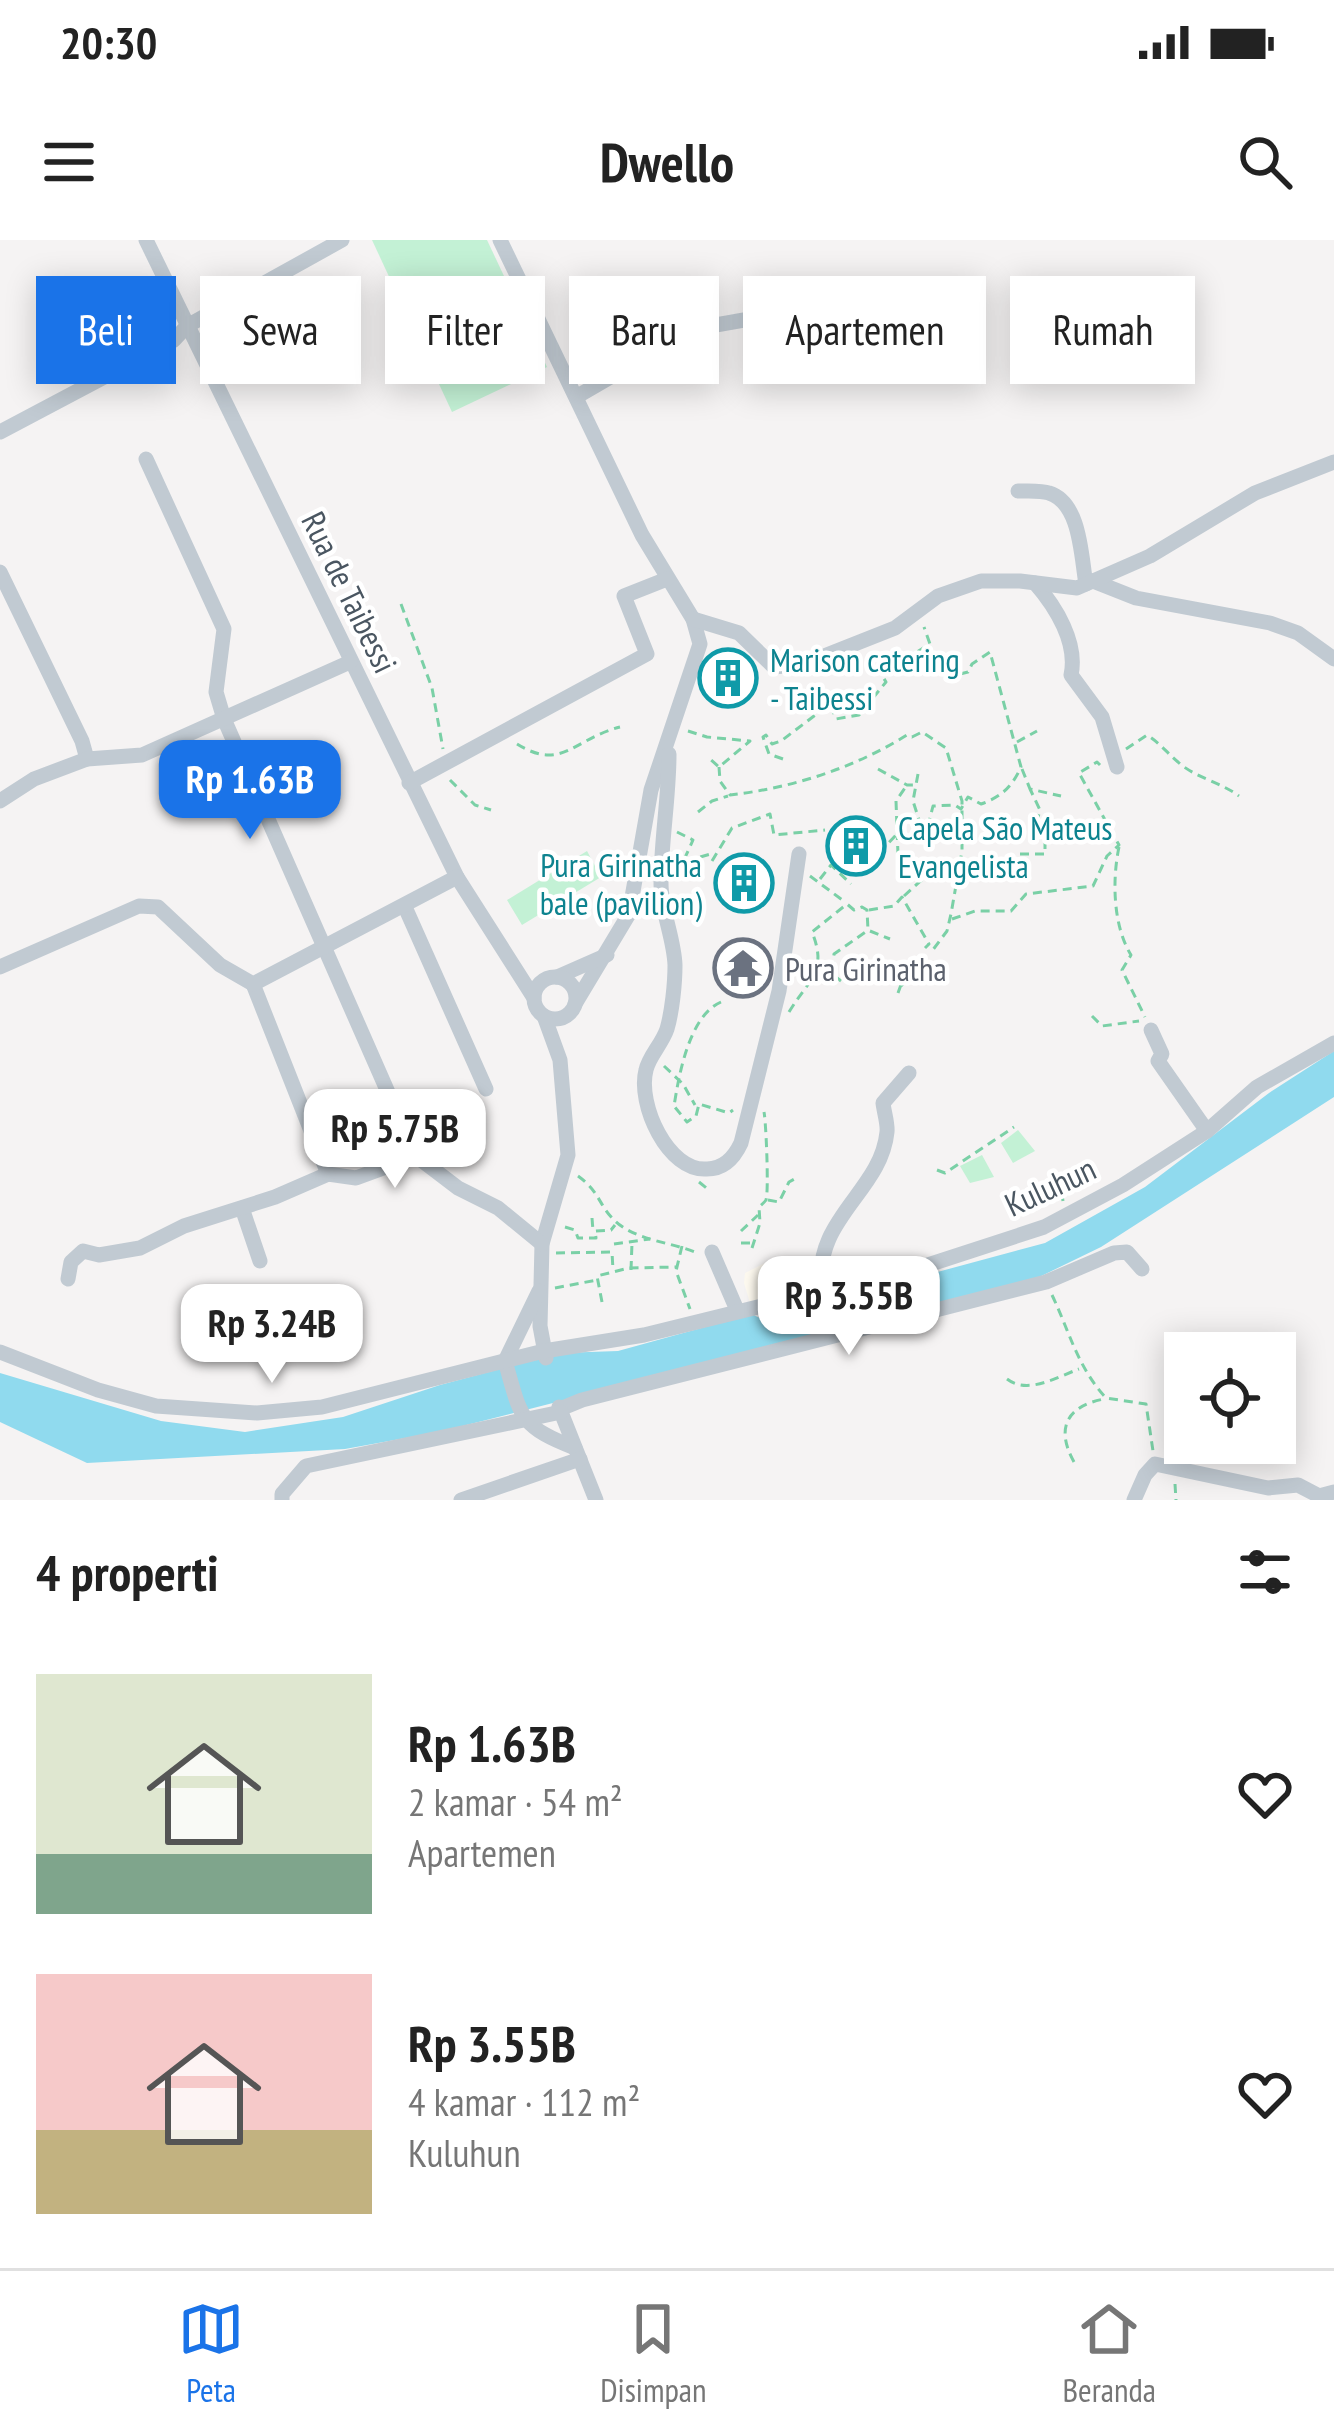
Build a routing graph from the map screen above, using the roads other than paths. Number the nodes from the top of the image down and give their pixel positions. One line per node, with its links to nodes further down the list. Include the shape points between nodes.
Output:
1 (146, 240): 5 (street, Rua de Taibessi)
2 (342, 240): 5 (street)
3 (500, 240): 6 (street)
4 (743, 320): 6 (street, via 693,329)
5 (187, 326): 7 (street); 17 (street, Rua de Taibessi)
6 (576, 397): 12 (street)
7 (0, 432)
8 (146, 459): 18 (street, via 224,629 216,692)
9 (1334, 462): 13 (street, via 1255,493)
10 (1018, 491): 13 (street, via 1050,493 1066,504)
11 (0, 572): 20 (street)
12 (667, 579): 15 (street); 22 (street, via 624,596 646,654)
13 (1090, 582): 14 (street); 16 (street, via 1270,623)
14 (1035, 583): 15 (street, via 980,581 938,596 895,628 774,668 739,634); 21 (street, via 1054,604 1074,659 1071,676 1102,717)
15 (694, 620): 19 (street, via 698,656)
16 (1334, 659)
17 (350, 662): 18 (street); 22 (street, Rua de Taibessi)
18 (224, 719): 20 (street, via 142,755); 27 (street)
19 (668, 745): 24 (street, via 661,886 675,966 667,1030 646,1071 646,1100 676,1158 693,1169 713,1170 741,1143 782,974); 28 (street, via 646,811 629,914)
20 (86, 759): 23 (street)
21 (1115, 761)
22 (409, 783): 25 (street, Rua de Taibessi)
23 (0, 801)
24 (799, 854)
25 (457, 877): 26 (street); 29 (street, Rua de Taibessi)
26 (405, 907): 27 (street); 40 (street)
27 (323, 945): 32 (street); 42 (street)
28 (607, 955): 31 (street); 34 (street)
29 (514, 962): 31 (street); 33 (street, Rua de Taibessi)
30 (0, 967): 32 (street, via 139,906 158,907)
31 (553, 977): 33 (street); 34 (street, via 570,983)
32 (253, 985): 43 (street)
33 (534, 998): 35 (street)
34 (570, 1010): 35 (street); 38 (street)
35 (544, 1016): 38 (street)
36 (1151, 1030): 41 (street, via 1158,1061)
37 (1334, 1043): 41 (street, Kuluhun, via 1257,1088)
38 (560, 1060): 45 (street, via 568,1155)
39 (910, 1073): 51 (street, via 883,1103 887,1132 876,1165 832,1227)
40 (486, 1089)
41 (1207, 1131): 51 (street, Kuluhun, via 1044,1227)
42 (416, 1156): 43 (street, via 356,1178); 45 (street, via 498,1208)
43 (328, 1174): 44 (street)
44 (242, 1208): 47 (street); 49 (street, via 119,1254 82,1251)
45 (542, 1248): 50 (street)
46 (716, 1259): 52 (street)
47 (260, 1261)
48 (1142, 1269): 56 (street, via 1127,1252 1114,1253 1046,1282)
49 (68, 1279)
50 (541, 1288): 54 (street); 55 (street)
51 (822, 1289): 52 (street, Kuluhun)
52 (737, 1310): 54 (street, Kuluhun)
53 (0, 1352): 55 (street, Kuluhun, via 156,1406 257,1414)
54 (545, 1355): 55 (street, Kuluhun)
55 (505, 1362): 57 (street)
56 (560, 1410): 57 (street); 58 (street)
57 (522, 1417): 58 (street); 60 (street, via 306,1466)
58 (578, 1453): 61 (street); 62 (street)
59 (1334, 1492): 63 (street, via 1319,1496 1298,1485 1268,1488 1155,1464)
60 (282, 1500)
61 (460, 1500)
62 (596, 1500)
63 (1134, 1500)

